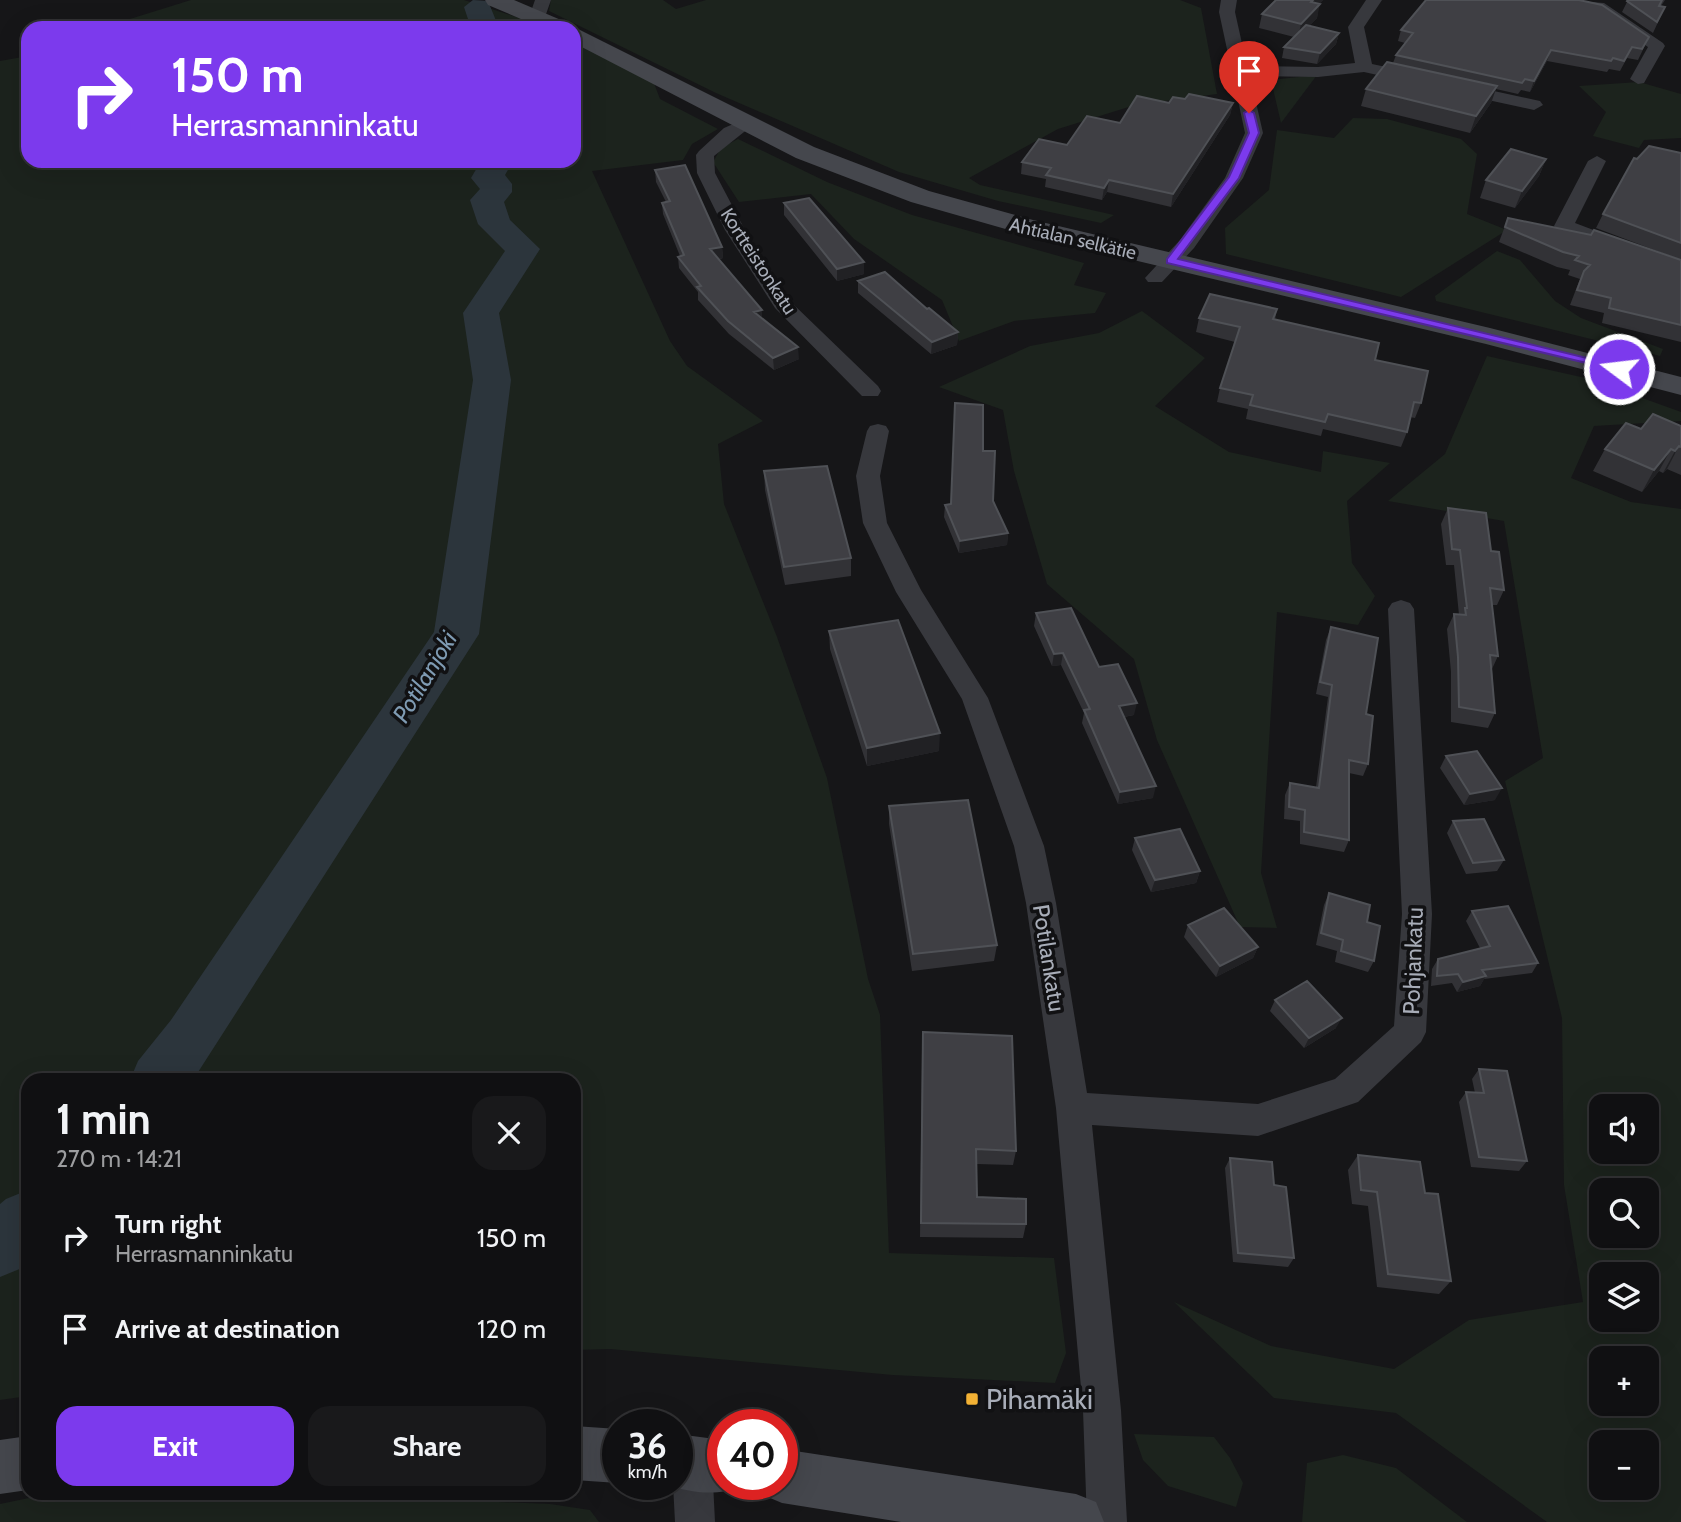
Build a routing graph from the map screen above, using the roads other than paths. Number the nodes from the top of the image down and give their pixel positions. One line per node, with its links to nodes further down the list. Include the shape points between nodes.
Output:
1 (496, 0): 6 (street)
2 (1229, 0): 10 (street, via 1227,12)
3 (1374, 0): 9 (street, via 1356,27)
4 (1572, 0): 5 (street)
5 (1598, 3): 11 (street, via 1657,46)
6 (540, 8): 7 (street)
7 (553, 21)
8 (581, 37): 13 (street, Ahtialan selkätie)
9 (1364, 67): 10 (street); 12 (street)
10 (1240, 72): 15 (street, via 1254,133 1234,178)
11 (1638, 79)
12 (1534, 106)
13 (745, 124): 15 (street, Ahtialan selkätie, via 882,184); 18 (street, Kortteistonkatu, via 705,155 706,173 735,230 785,308)
14 (1597, 161): 16 (street, via 1564,226)
15 (1163, 270): 17 (street, Ahtialan selkätie, via 1500,339)
16 (1681, 270)
17 (1681, 386)
18 (870, 391)
19 (878, 431): 21 (street, Potilankatu, via 868,476 875,523 909,592 975,698 1029,846)
20 (1401, 608): 21 (street, Pohjankatu, via 1417,914 1410,1031 1346,1091 1258,1120)
21 (1073, 1108): 30 (street, Potilankatu, via 1102,1410)
22 (581, 1453): 23 (street)
23 (602, 1455)
24 (697, 1463): 28 (street)
25 (21, 1464): 26 (street)
26 (0, 1467)
27 (798, 1479): 29 (street)
28 (695, 1522)
29 (1076, 1522)
30 (1107, 1522)

